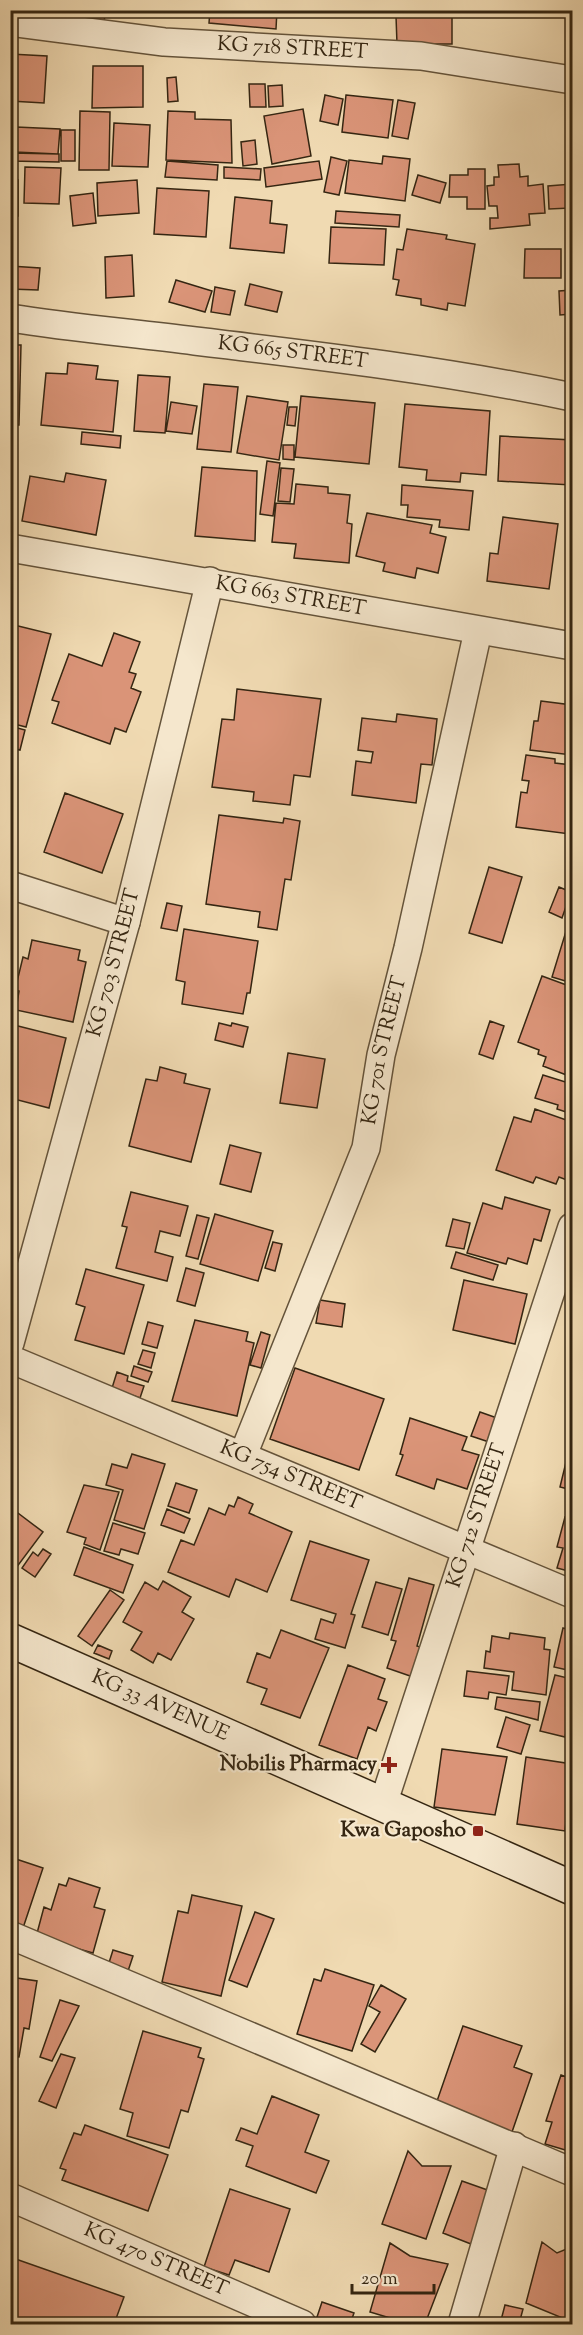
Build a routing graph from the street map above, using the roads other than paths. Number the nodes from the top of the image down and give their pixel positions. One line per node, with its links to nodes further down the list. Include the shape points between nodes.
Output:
1 (10, 22): 2 (street, KG 718 STREET, via 164,42 421,56)
2 (573, 80)
3 (10, 318): 4 (street, KG 665 STREET, via 471,376)
4 (573, 397)
5 (10, 548): 6 (street, KG 663 STREET)
6 (210, 581): 7 (street, KG 663 STREET); 10 (street, KG 703 STREET)
7 (478, 631): 8 (street, KG 663 STREET); 14 (street, KG 701 STREET, via 381,1055 366,1148)
8 (573, 646)
9 (10, 885): 10 (street)
10 (126, 922): 12 (street, KG 703 STREET)
11 (573, 1227): 15 (street, KG 712 STREET)
12 (10, 1343)
13 (10, 1359): 14 (street, KG 754 STREET)
14 (243, 1455): 15 (street, KG 754 STREET)
15 (467, 1549): 16 (street, KG 754 STREET); 18 (street, KG 712 STREET)
16 (573, 1594)
17 (10, 1640): 18 (main road, KG 33 AVENUE)
18 (382, 1804): 19 (main road, KG 33 AVENUE)
19 (573, 1888)
20 (10, 1935): 21 (street)
21 (514, 2146): 22 (street); 25 (street)
22 (573, 2172)
23 (10, 2197): 24 (street, KG 470 STREET)
24 (302, 2325)
25 (462, 2325)

